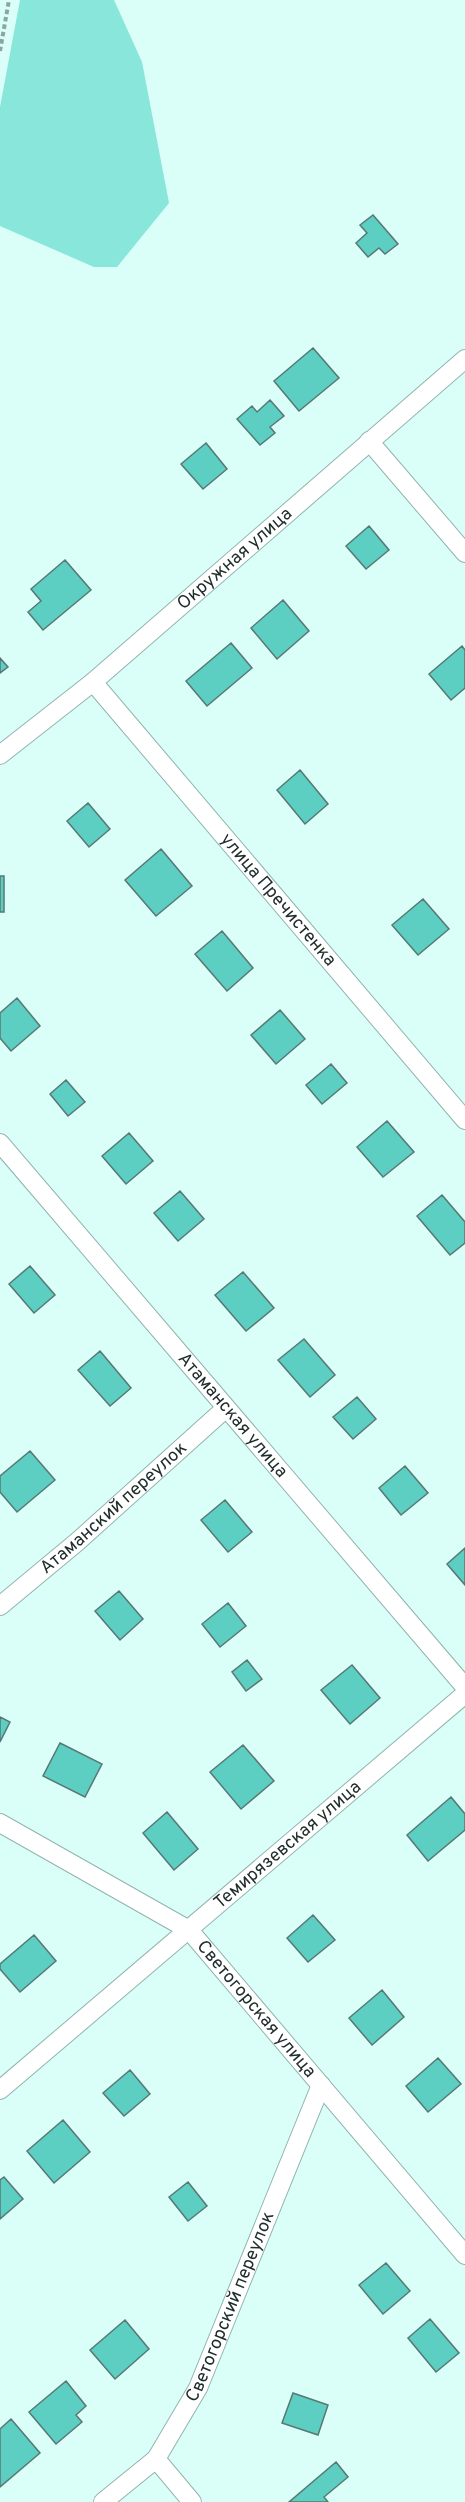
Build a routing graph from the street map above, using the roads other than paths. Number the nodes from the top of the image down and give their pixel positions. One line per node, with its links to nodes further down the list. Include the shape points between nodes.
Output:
1 (465, 359): 2 (street, Окружная улица)
2 (369, 441): 3 (street); 4 (street, Окружная улица)
3 (465, 553)
4 (93, 682): 5 (street, Окружная улица); 6 (street, улица Пречистенка)
5 (0, 755)
6 (465, 1120)
7 (0, 1143): 8 (street, Атаманская улица)
8 (226, 1408): 9 (street, Атаманский переулок); 10 (street, Атаманская улица)
9 (0, 1606)
10 (465, 1687)
11 (465, 1694): 13 (street, Темирязевская улица)
12 (0, 1823): 13 (street, Светогорская улица)
13 (189, 1930): 14 (street, Светогорская улица); 15 (street, Темирязевская улица)
14 (321, 2085): 16 (street, Светогорская улица); 17 (street, Светогорский переулок, via 198,2388)
15 (0, 2090)
16 (465, 2254)
17 (156, 2459): 18 (street, Светогорский переулок); 19 (street)
18 (104, 2502)
19 (192, 2502)

